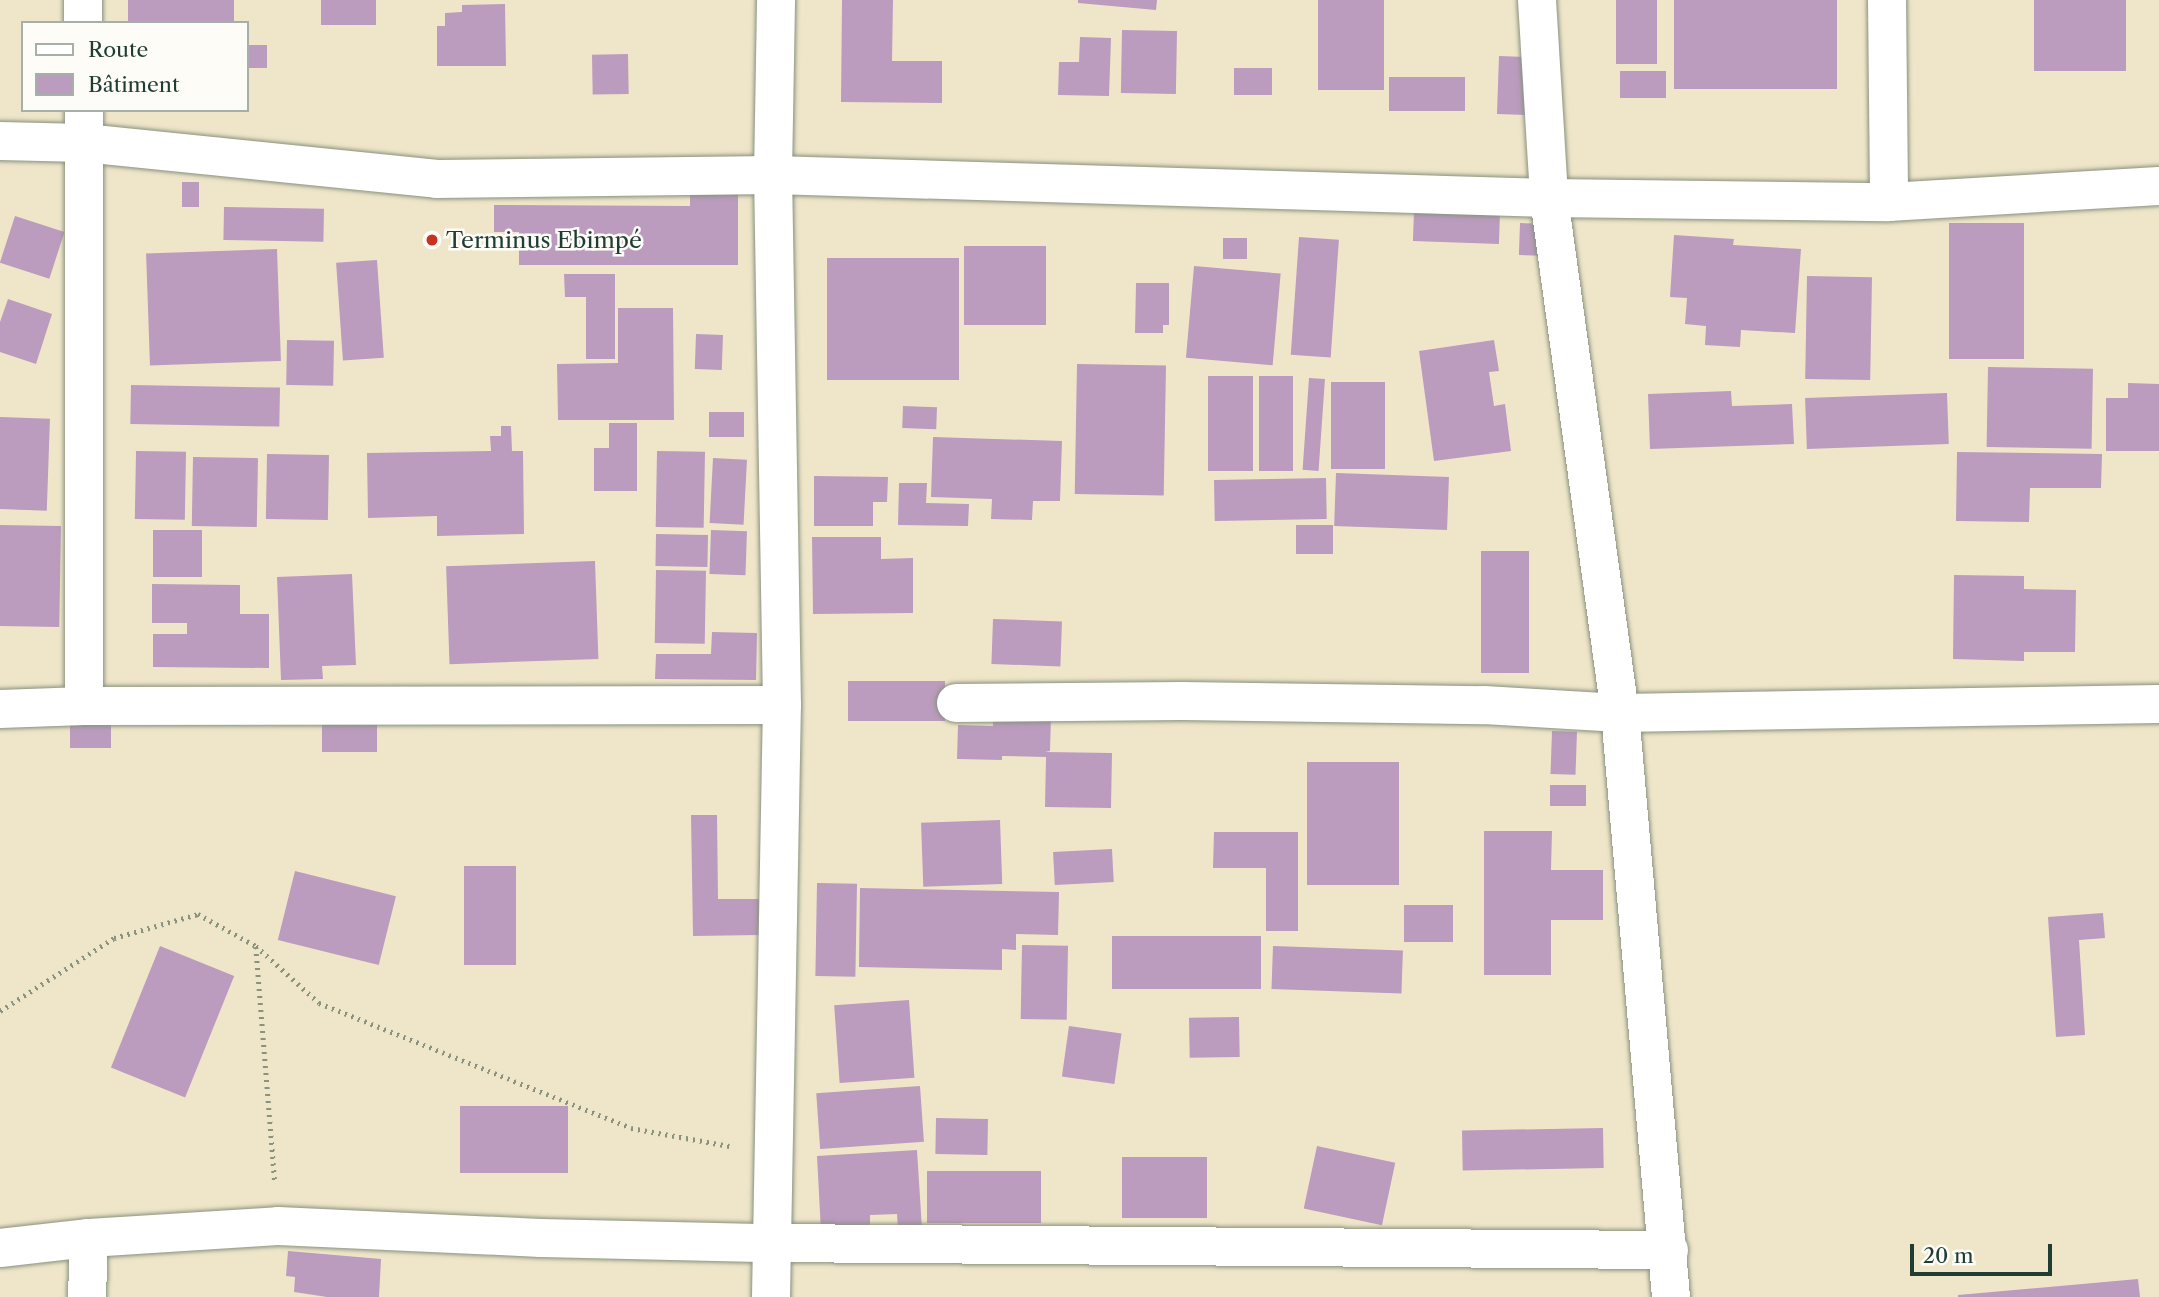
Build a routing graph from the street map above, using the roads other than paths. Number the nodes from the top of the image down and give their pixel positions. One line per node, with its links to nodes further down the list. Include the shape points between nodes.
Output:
1 (83, 0): 5 (street)
2 (776, 0): 8 (street)
3 (1537, 0): 10 (street)
4 (1887, 0): 11 (street)
5 (83, 21)
6 (84, 127): 7 (street); 8 (street, via 438,179); 14 (street)
7 (0, 141)
8 (773, 175): 10 (street); 15 (street)
9 (2159, 186): 11 (street)
10 (1549, 198): 11 (street); 17 (street)
11 (1889, 202)
12 (956, 703): 17 (street, via 1484,705)
13 (2159, 704): 17 (street)
14 (84, 705): 15 (street); 16 (street)
15 (782, 705): 19 (street)
16 (0, 709)
17 (1619, 713): 21 (street)
18 (89, 1238): 19 (street, via 278,1226); 20 (street); 22 (street)
19 (770, 1243): 21 (street); 23 (street)
20 (0, 1248)
21 (1669, 1250): 24 (street)
22 (87, 1297)
23 (771, 1297)
24 (1671, 1297)

